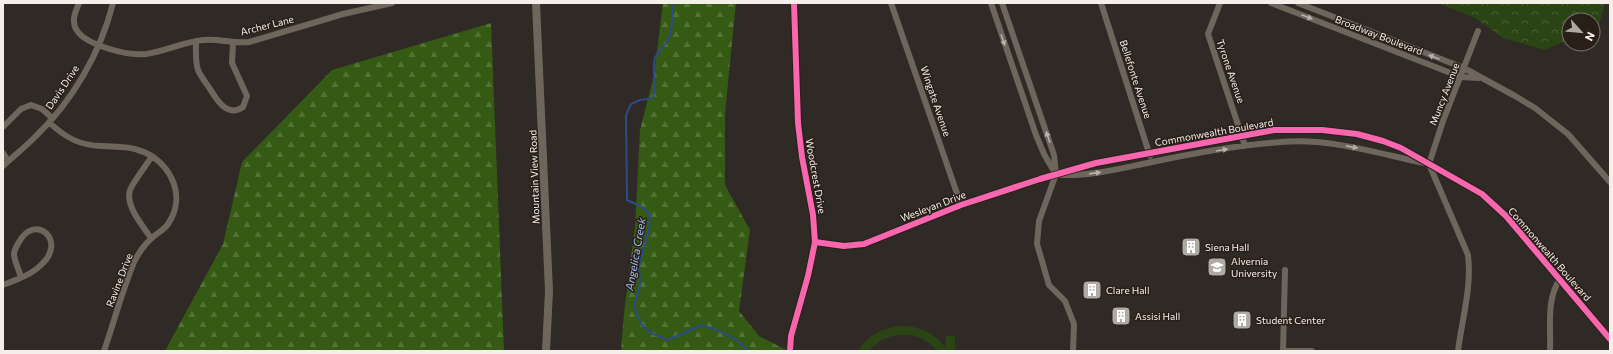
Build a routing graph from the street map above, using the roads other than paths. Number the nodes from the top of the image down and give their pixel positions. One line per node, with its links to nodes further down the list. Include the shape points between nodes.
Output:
1 (79, 3): 16 (street, Archer Lane, via 74,18 75,27 81,36)
2 (113, 3): 16 (street, Davis Drive)
3 (392, 3): 15 (street, Archer Lane, via 343,14 257,40)
4 (536, 3): 42 (street, Mountain View Road, via 549,291)
5 (794, 3): 34 (street, Woodcrest Drive, via 798,123 814,216)
6 (891, 3): 32 (street, Wingate Avenue)
7 (991, 3): 30 (street, one-way to 30, via 1036,134)
8 (1002, 3): 30 (street, one-way to 8, via 1054,155)
9 (1101, 3): 25 (street, Bellefonte Avenue)
10 (1220, 3): 22 (street, Tyrone Avenue, via 1208,34)
11 (1271, 3): 18 (street, Broadway Boulevard, one-way to 18)
12 (1298, 3): 17 (street, Broadway Boulevard, one-way to 12)
13 (1478, 31): 17 (street, Muncy Avenue)
14 (196, 41): 15 (street, Archer Lane); 15 (street, via 197,64 201,76 222,106 236,111 243,107 248,96 232,63); 16 (street, Archer Lane, via 147,54 131,54)
15 (233, 43)
16 (98, 44): 20 (street, Davis Drive, via 68,98)
17 (1464, 68): 18 (street, Muncy Avenue); 19 (street, Broadway Boulevard)
18 (1461, 77): 19 (street, Broadway Boulevard); 29 (street, Muncy Avenue)
19 (1482, 79): 31 (street, Broadway Boulevard, via 1535,108 1572,139)
20 (51, 120): 21 (street, Ravine Drive, via 42,109 31,105 21,109); 26 (street, Ravine Drive, via 66,136 85,144 127,147); 28 (street, Davis Drive)
21 (3, 127)
22 (1242, 137): 23 (street, Tyrone Avenue); 25 (street, Commonwealth Boulevard); 29 (street, Commonwealth Boulevard, via 1274,130 1322,130 1357,134 1401,148)
23 (1245, 146): 27 (street, Commonwealth Boulevard, one-way to 23); 29 (street, Commonwealth Boulevard, one-way to 29, via 1282,142 1327,143)
24 (3, 153): 28 (street)
25 (1149, 153): 27 (street, Bellefonte Avenue); 30 (street, Commonwealth Boulevard)
26 (152, 156): 33 (street, via 132,187 129,198 134,212); 33 (street, Ravine Drive, via 168,171 177,197 168,224)
27 (1152, 162): 30 (street, Commonwealth Boulevard, one-way to 27, via 1079,175)
28 (5, 163)
29 (1429, 164): 37 (street, Commonwealth Boulevard, via 1489,201 1506,216); 46 (street, via 1468,255 1470,268)
30 (1056, 174): 32 (street, Wesleyan Drive); 43 (street, via 1039,221 1037,244 1049,285 1065,300 1074,324)
31 (1610, 182)
32 (961, 205): 34 (street, Wesleyan Drive, via 864,244 844,246)
33 (151, 238): 41 (street, Ravine Drive, via 134,262)
34 (815, 242): 40 (street, Woodcrest Drive)
35 (1285, 270): 44 (street)
36 (21, 277): 36 (street, via 15,257 16,248 26,232 42,230 51,240 50,252 40,267); 38 (street)
37 (1560, 279): 39 (street, Commonwealth Boulevard); 47 (street, via 1551,301)
38 (3, 285)
39 (1610, 339)
40 (789, 348)
41 (104, 351)
42 (546, 351)
43 (1073, 351)
44 (1284, 351): 45 (street)
45 (1312, 351)
46 (1458, 351)
47 (1550, 351)

